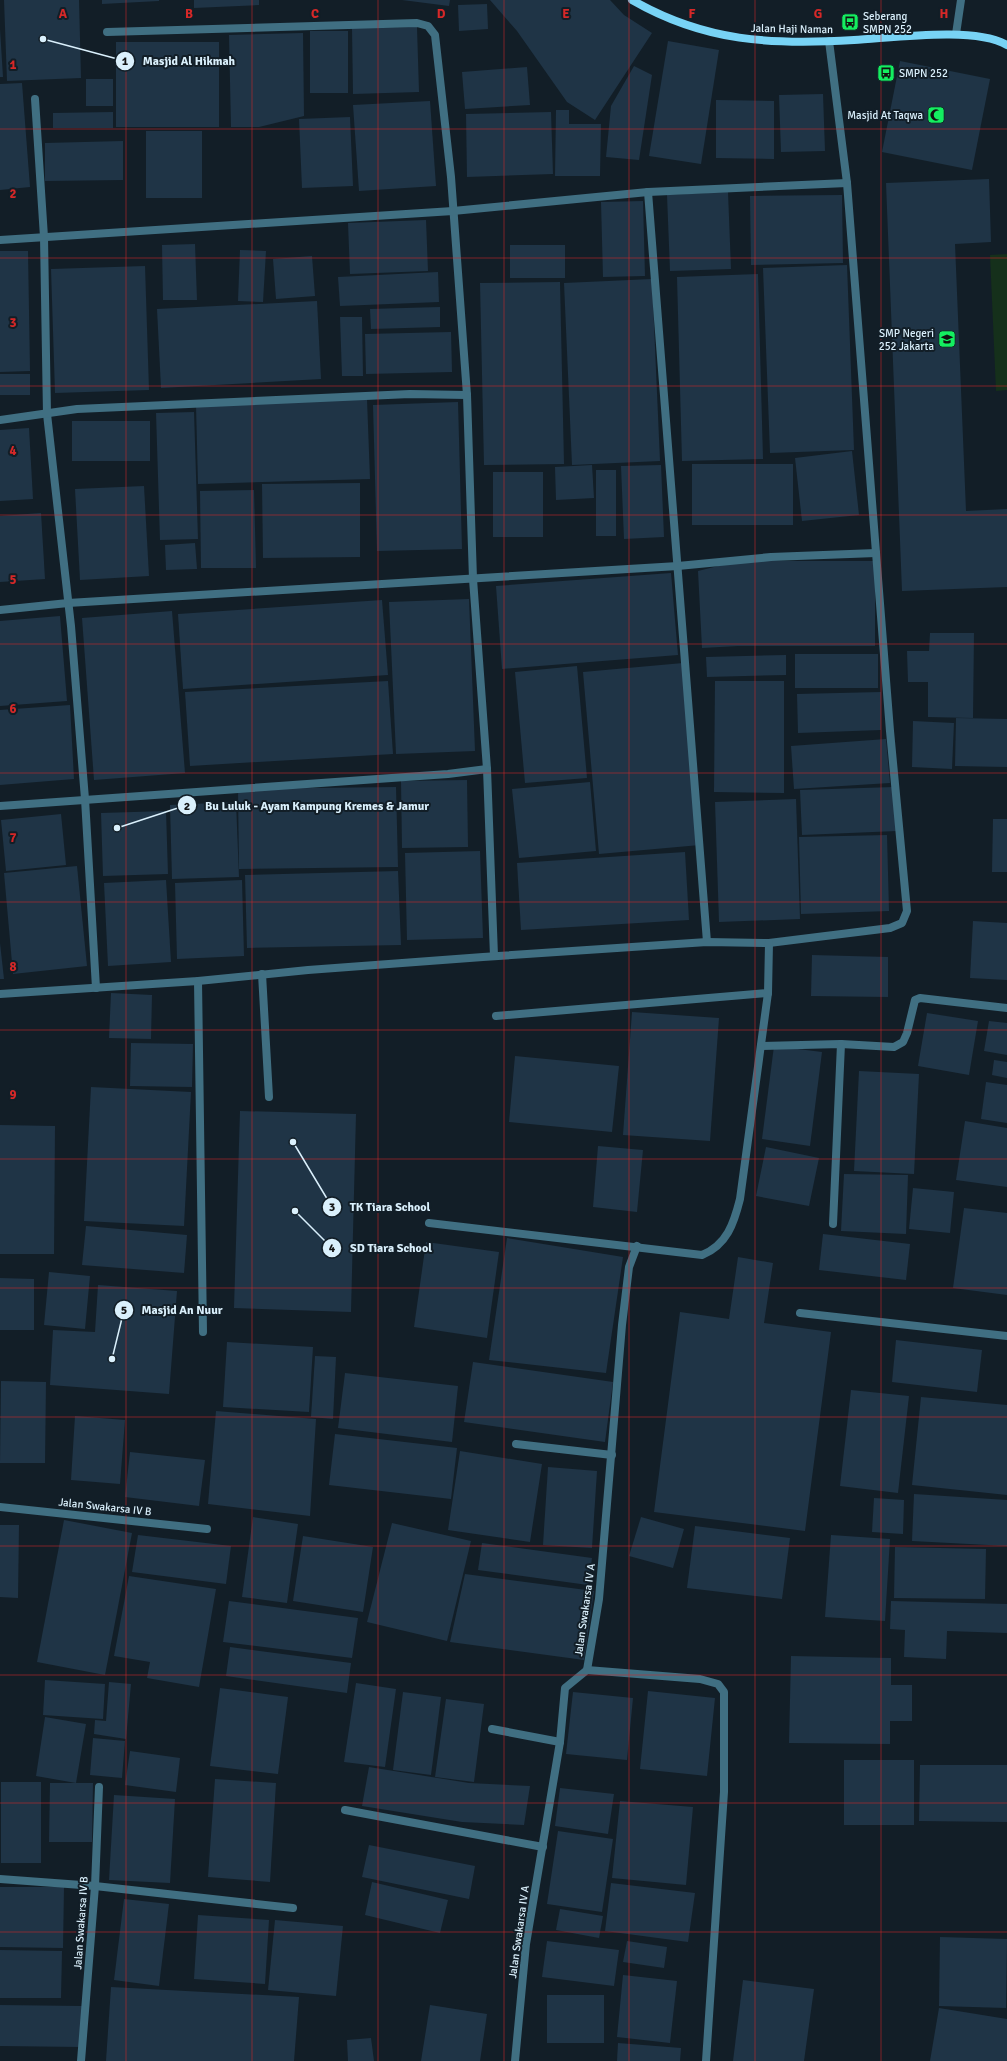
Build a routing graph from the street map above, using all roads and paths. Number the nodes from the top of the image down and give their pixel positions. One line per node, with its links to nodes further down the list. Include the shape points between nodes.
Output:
1 (632, 0): 5 (street, Jalan Haji Naman, via 655,13 684,24 744,40)
2 (962, 0): 4 (street)
3 (107, 32): 10 (street, via 417,23 428,26 435,35)
4 (956, 34): 5 (street, Jalan Haji Naman); 6 (street, Jalan Haji Naman, via 988,38)
5 (829, 41): 8 (street)
6 (1007, 45)
7 (35, 99): 11 (street)
8 (847, 183): 9 (street); 16 (street)
9 (648, 192): 10 (street); 17 (street)
10 (453, 212): 11 (street); 13 (street)
11 (44, 237): 12 (street); 14 (street)
12 (0, 240)
13 (467, 395): 14 (street, via 410,394 77,409); 18 (street)
14 (47, 414): 15 (street); 19 (street)
15 (0, 420)
16 (876, 553): 17 (street, via 771,557); 25 (street, via 907,911 902,923 890,928)
17 (678, 566): 18 (street); 24 (street)
18 (472, 579): 19 (street); 21 (street)
19 (68, 603): 20 (street); 22 (street)
20 (0, 610)
21 (487, 769): 22 (street, via 448,774); 26 (street)
22 (85, 799): 23 (street); 29 (street)
23 (0, 806)
24 (708, 942): 25 (street); 26 (street)
25 (769, 943): 30 (street)
26 (494, 956): 27 (street)
27 (262, 974): 28 (street); 36 (street)
28 (198, 981): 29 (street); 41 (street)
29 (96, 988): 31 (street)
30 (768, 993): 33 (street); 35 (street)
31 (0, 994)
32 (1007, 1008): 34 (street, via 920,998 913,1005 905,1038 894,1047)
33 (496, 1016)
34 (841, 1044): 35 (street); 38 (street)
35 (761, 1046): 39 (street, via 740,1199 734,1221 723,1242 714,1250 702,1255)
36 (269, 1097)
37 (429, 1223): 39 (street)
38 (833, 1224)
39 (637, 1246): 44 (street, Jalan Swakarsa IV A, via 629,1268 622,1325)
40 (800, 1313): 42 (street)
41 (203, 1332)
42 (1007, 1336)
43 (516, 1444): 44 (street)
44 (612, 1455): 47 (street, Jalan Swakarsa IV A, via 599,1600)
45 (0, 1507): 46 (street, Jalan Swakarsa IV B)
46 (207, 1529)
47 (587, 1670): 49 (street, Jalan Swakarsa IV A, via 565,1688); 58 (street, via 700,1679 718,1684 724,1692 724,1792)
48 (492, 1729): 49 (street)
49 (560, 1742): 52 (street, Jalan Swakarsa IV A)
50 (99, 1786): 54 (street, Jalan Swakarsa IV B)
51 (345, 1810): 52 (street)
52 (543, 1847): 57 (street, Jalan Swakarsa IV A, via 526,1944)
53 (0, 1879): 54 (street)
54 (95, 1886): 55 (street); 56 (street, Jalan Swakarsa IV B)
55 (293, 1908)
56 (81, 2061)
57 (515, 2061)
58 (706, 2061)

